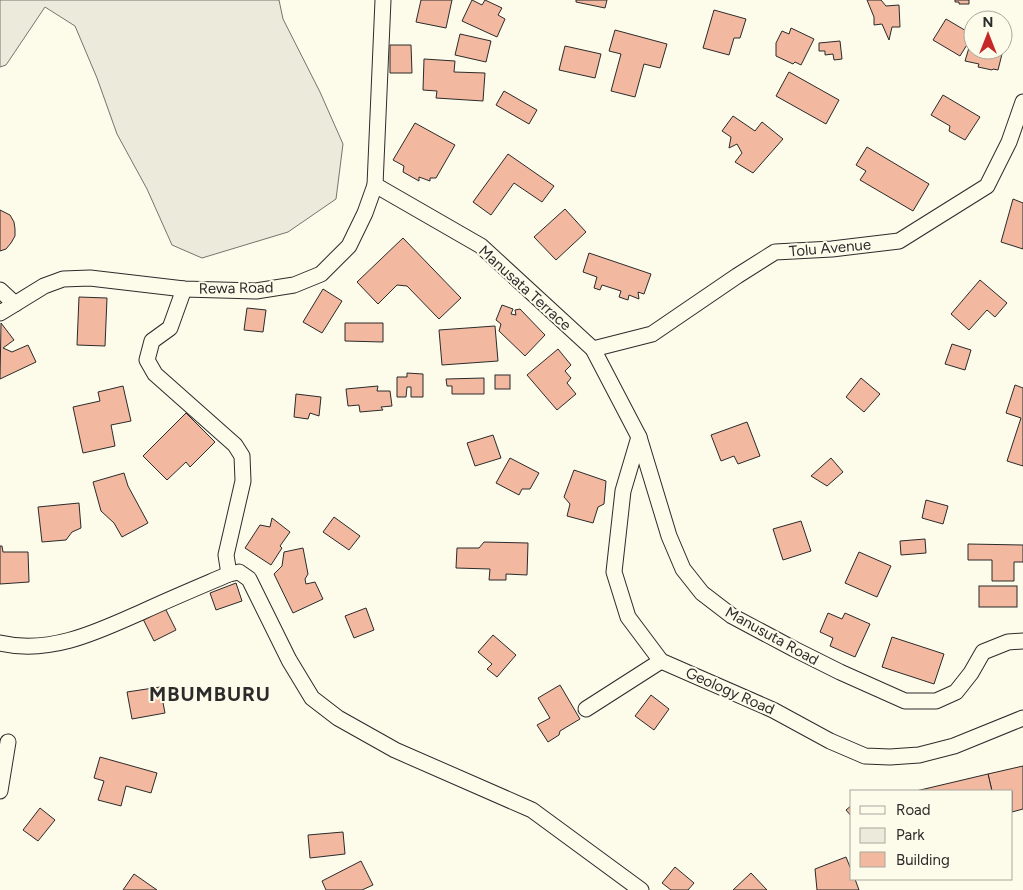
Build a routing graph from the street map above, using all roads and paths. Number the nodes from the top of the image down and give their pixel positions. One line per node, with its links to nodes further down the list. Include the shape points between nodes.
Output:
1 (383, 0): 3 (street, Rewa Road)
2 (1023, 102): 8 (street, Tolu Avenue, via 1009,142 987,186 899,241 775,252 652,334)
3 (376, 185): 4 (street, Rewa Road, via 349,246 321,274 294,286 256,291); 8 (street, Manusata Terrace, via 481,246)
4 (184, 289): 6 (street, Rewa Road, via 90,278 63,279 44,286); 10 (street, via 170,328 152,341 147,360 155,374 235,444 242,456 243,482 226,555)
5 (0, 290): 6 (street)
6 (15, 304): 7 (street, Rewa Road)
7 (0, 313)
8 (593, 350): 9 (street, Manusuta Road)
9 (638, 437): 11 (street, Manusuta Road, via 669,536 683,569 702,593 732,616 794,649 905,701 936,701 956,692 983,652 1008,642); 13 (street, Geology Road, via 624,491 614,572 628,617)
10 (229, 574): 12 (street, via 69,641 37,646); 18 (street, via 239,572 249,578 289,660 312,698 338,718 395,750 532,810)
11 (1023, 641)
12 (0, 643)
13 (662, 661): 14 (street); 15 (street, Geology Road, via 773,710 865,756 919,755 954,746)
14 (586, 709)
15 (1023, 718)
16 (8, 742): 17 (street)
17 (0, 791)
18 (641, 890)

